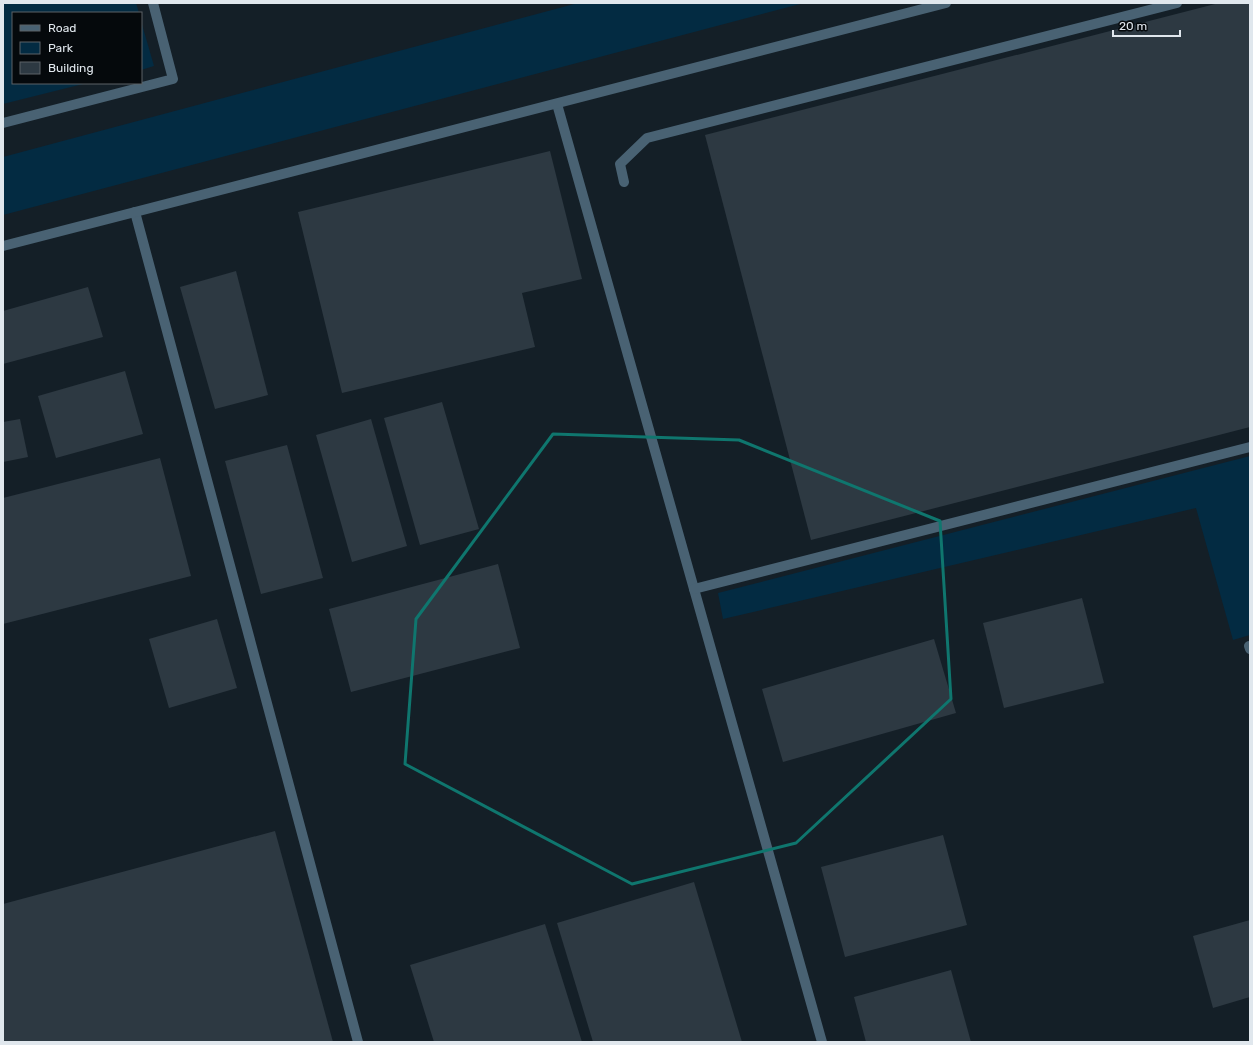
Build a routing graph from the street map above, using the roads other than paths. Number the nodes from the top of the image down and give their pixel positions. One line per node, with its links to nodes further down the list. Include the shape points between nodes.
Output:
1 (153, 3): 5 (street, via 173,79)
2 (946, 3): 4 (street)
3 (1177, 3): 6 (street, via 647,138 620,164)
4 (557, 104): 7 (street); 10 (street)
5 (3, 123)
6 (624, 182)
7 (135, 212): 8 (street); 11 (street)
8 (3, 246)
9 (1250, 447): 10 (street)
10 (694, 589): 12 (street)
11 (358, 1042)
12 (822, 1042)

